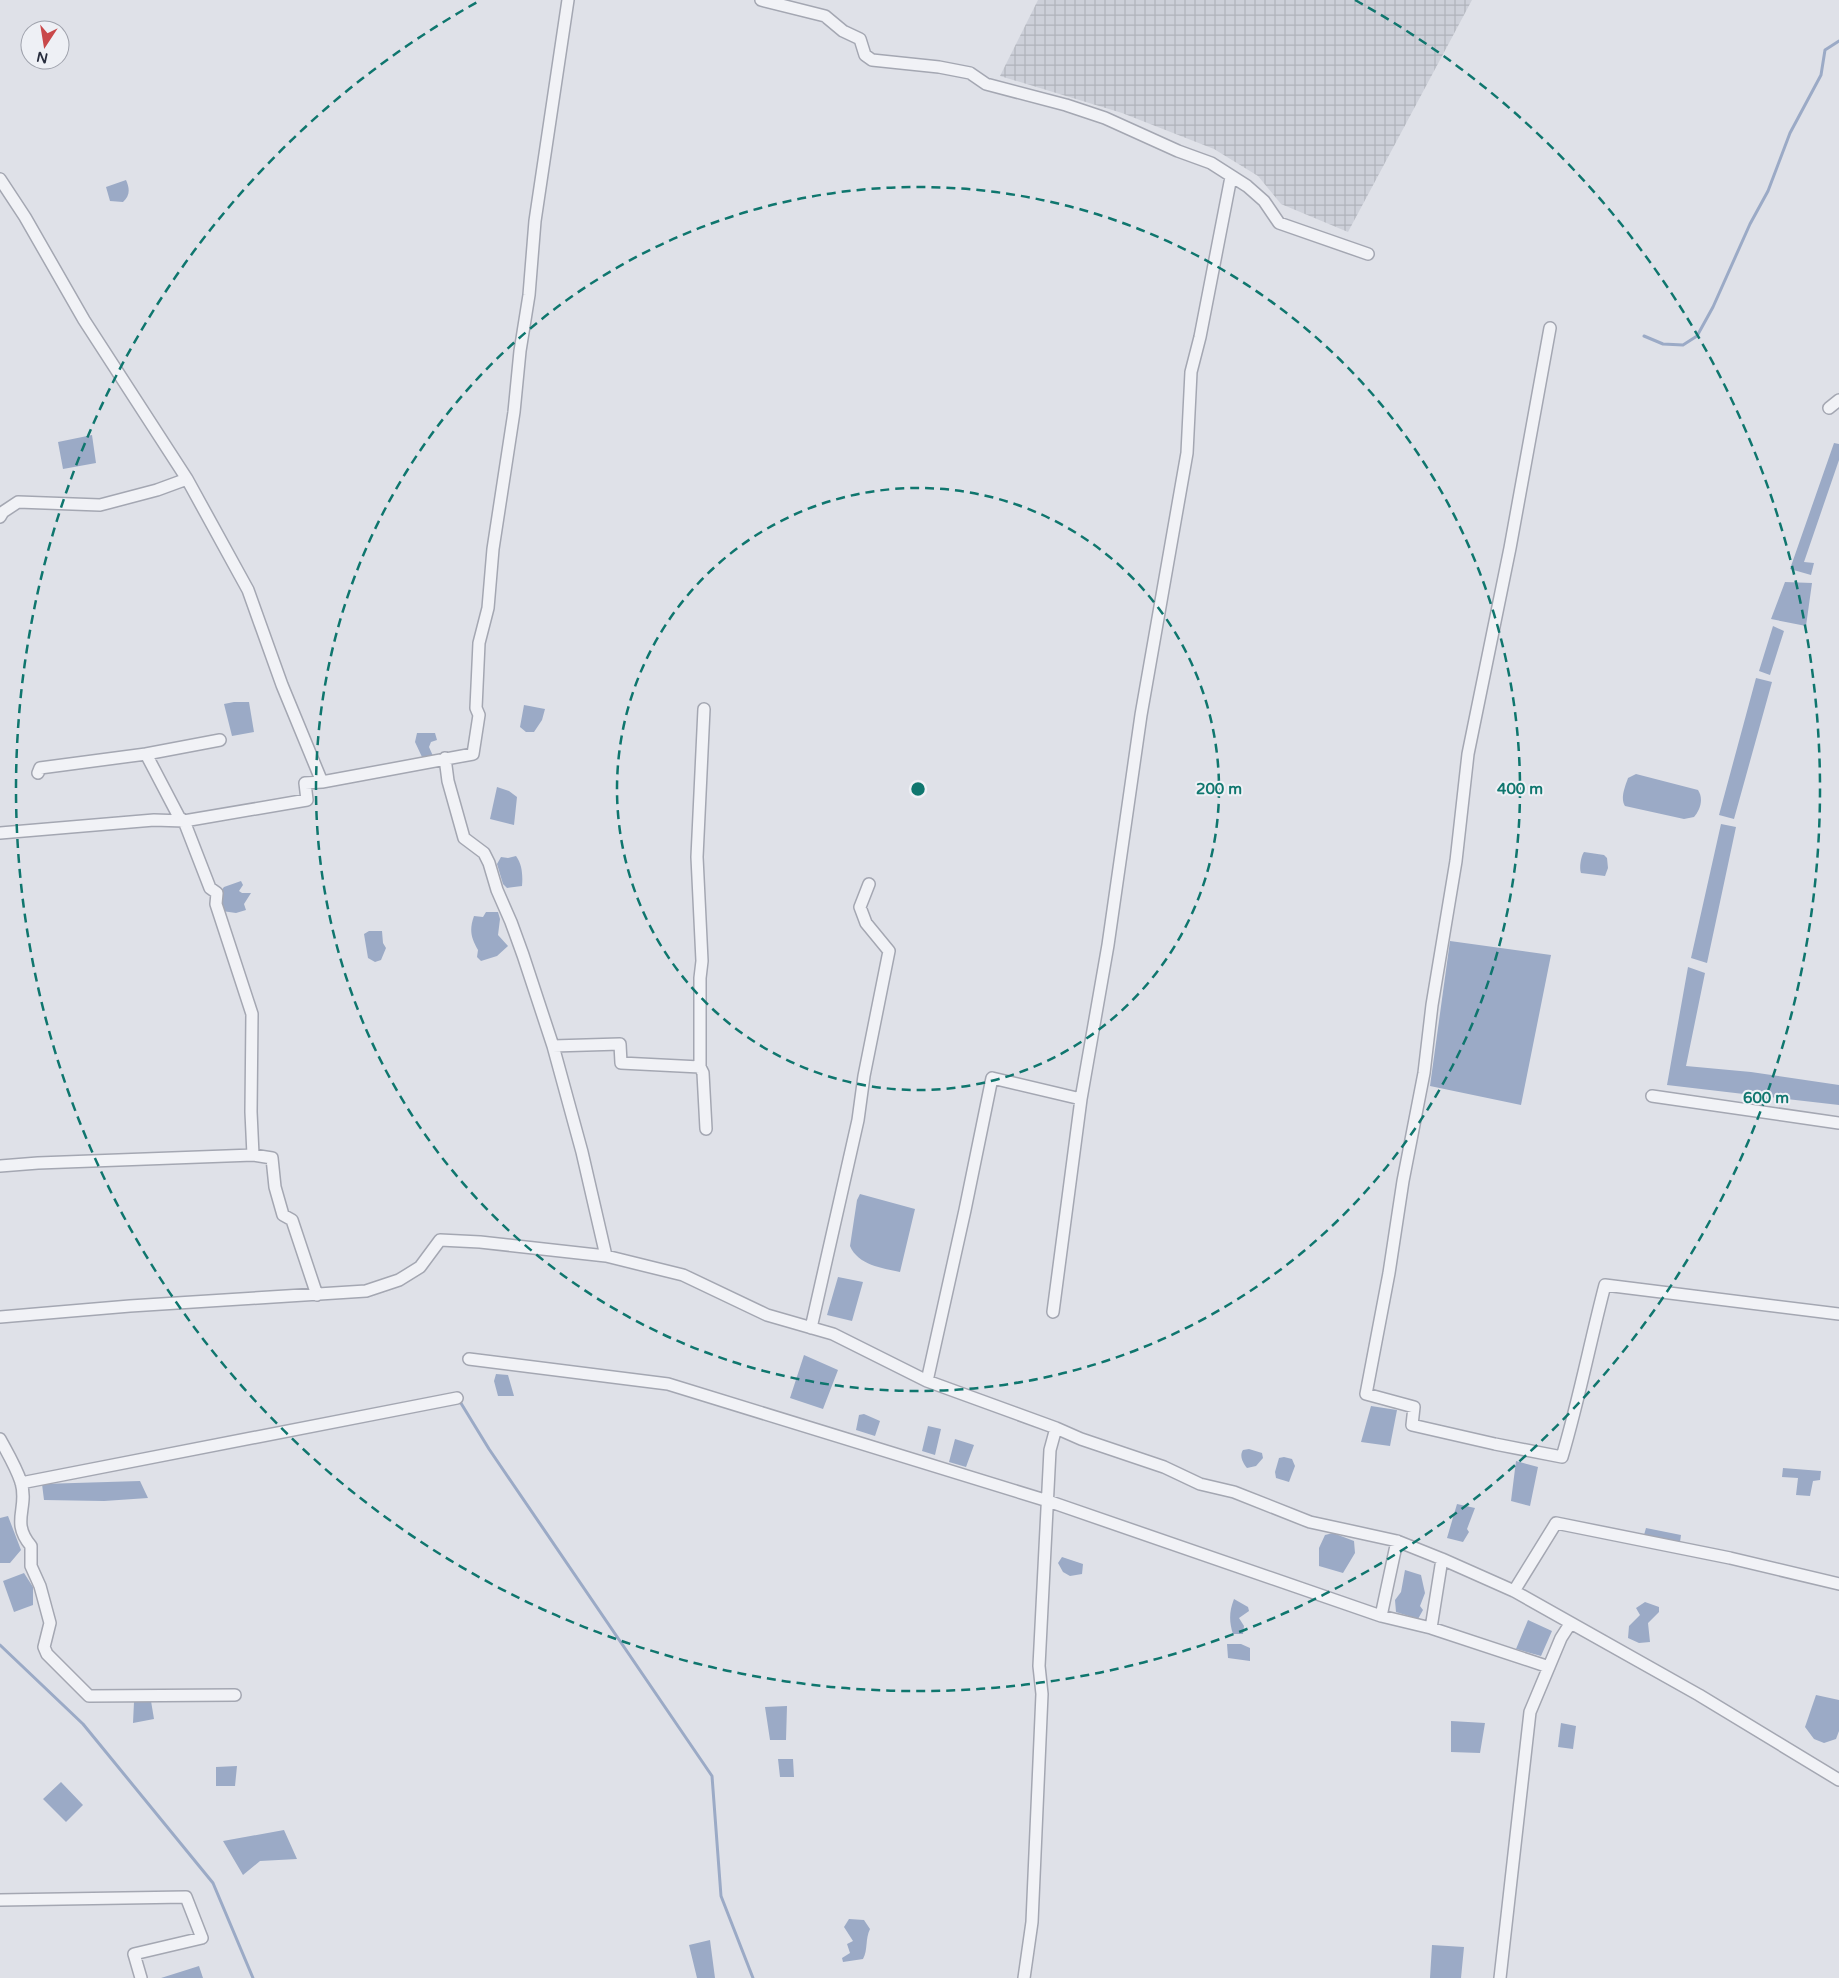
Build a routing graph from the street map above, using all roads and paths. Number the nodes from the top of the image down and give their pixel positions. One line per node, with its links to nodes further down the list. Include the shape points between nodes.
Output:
1 (568, 0): 14 (street, via 535,221 529,295 493,549 488,608 479,643 476,708 479,715 473,754)
2 (760, 0): 3 (street, via 824,16 860,39 865,55 872,60 970,73 986,84 1105,118 1211,163)
3 (1232, 177): 5 (street, via 1264,201 1279,223); 23 (street, via 1191,372 1187,453 1141,715 1110,935)
4 (0, 179): 9 (street, via 84,320)
5 (1368, 254)
6 (1550, 328): 31 (street, via 1468,754 1456,861 1424,1073 1366,1394 1414,1407 1412,1425 1562,1457 1605,1284)
7 (1839, 400): 8 (street)
8 (1829, 408)
9 (187, 478): 10 (street, via 157,490 100,505 18,502 2,512); 16 (street, via 248,590)
10 (0, 517)
11 (704, 709): 21 (street, via 697,857 702,961)
12 (220, 740): 13 (street)
13 (146, 754): 15 (street, via 40,768); 17 (street)
14 (445, 758): 16 (street); 20 (street, via 464,838 484,854 489,863)
15 (38, 773)
16 (322, 782): 17 (street, via 305,783 306,800)
17 (184, 821): 18 (street, via 154,820); 26 (street, via 210,888 217,893 216,904 252,1014)
18 (0, 833)
19 (869, 884): 33 (street, via 860,907 866,923 889,951 856,1127)
20 (553, 1046): 21 (street, via 620,1044 622,1063); 28 (street)
21 (700, 1068): 25 (street)
22 (1652, 1096): 24 (street)
23 (1081, 1099): 30 (street); 35 (street, via 992,1078)
24 (1839, 1123)
25 (706, 1129)
26 (253, 1155): 27 (street); 29 (street, via 272,1158 278,1202 283,1215 292,1220)
27 (0, 1166)
28 (606, 1256): 29 (street, via 440,1240 420,1267 400,1280 366,1291); 33 (street, via 683,1275 767,1316)
29 (317, 1295): 32 (street)
30 (1053, 1312)
31 (1839, 1314)
32 (0, 1317)
33 (812, 1328): 35 (street, via 833,1334)
34 (469, 1359): 40 (street, via 668,1384)
35 (927, 1381): 37 (street)
36 (457, 1398): 39 (street)
37 (1056, 1428): 40 (street, via 1050,1450); 41 (street, via 1164,1467 1200,1484 1234,1492 1310,1522)
38 (0, 1439): 39 (street)
39 (21, 1483): 49 (street, via 22,1535 31,1546 30,1566 40,1586 50,1623 44,1647 82,1691 97,1697)
40 (1048, 1501): 45 (street); 53 (street, via 1039,1666 1042,1694 1032,1922)
41 (1397, 1541): 42 (street); 45 (street)
42 (1442, 1559): 44 (street); 47 (street)
43 (1839, 1584): 44 (street, via 1556,1523)
44 (1514, 1591): 46 (street)
45 (1381, 1616): 47 (street)
46 (1570, 1624): 48 (street); 50 (street, via 1699,1695)
47 (1431, 1628): 48 (street)
48 (1549, 1667): 54 (street, via 1530,1712)
49 (235, 1695)
50 (1839, 1780)
51 (0, 1900): 52 (street, via 186,1897 202,1938 134,1954)
52 (141, 1978)
53 (1024, 1978)
54 (1500, 1978)

